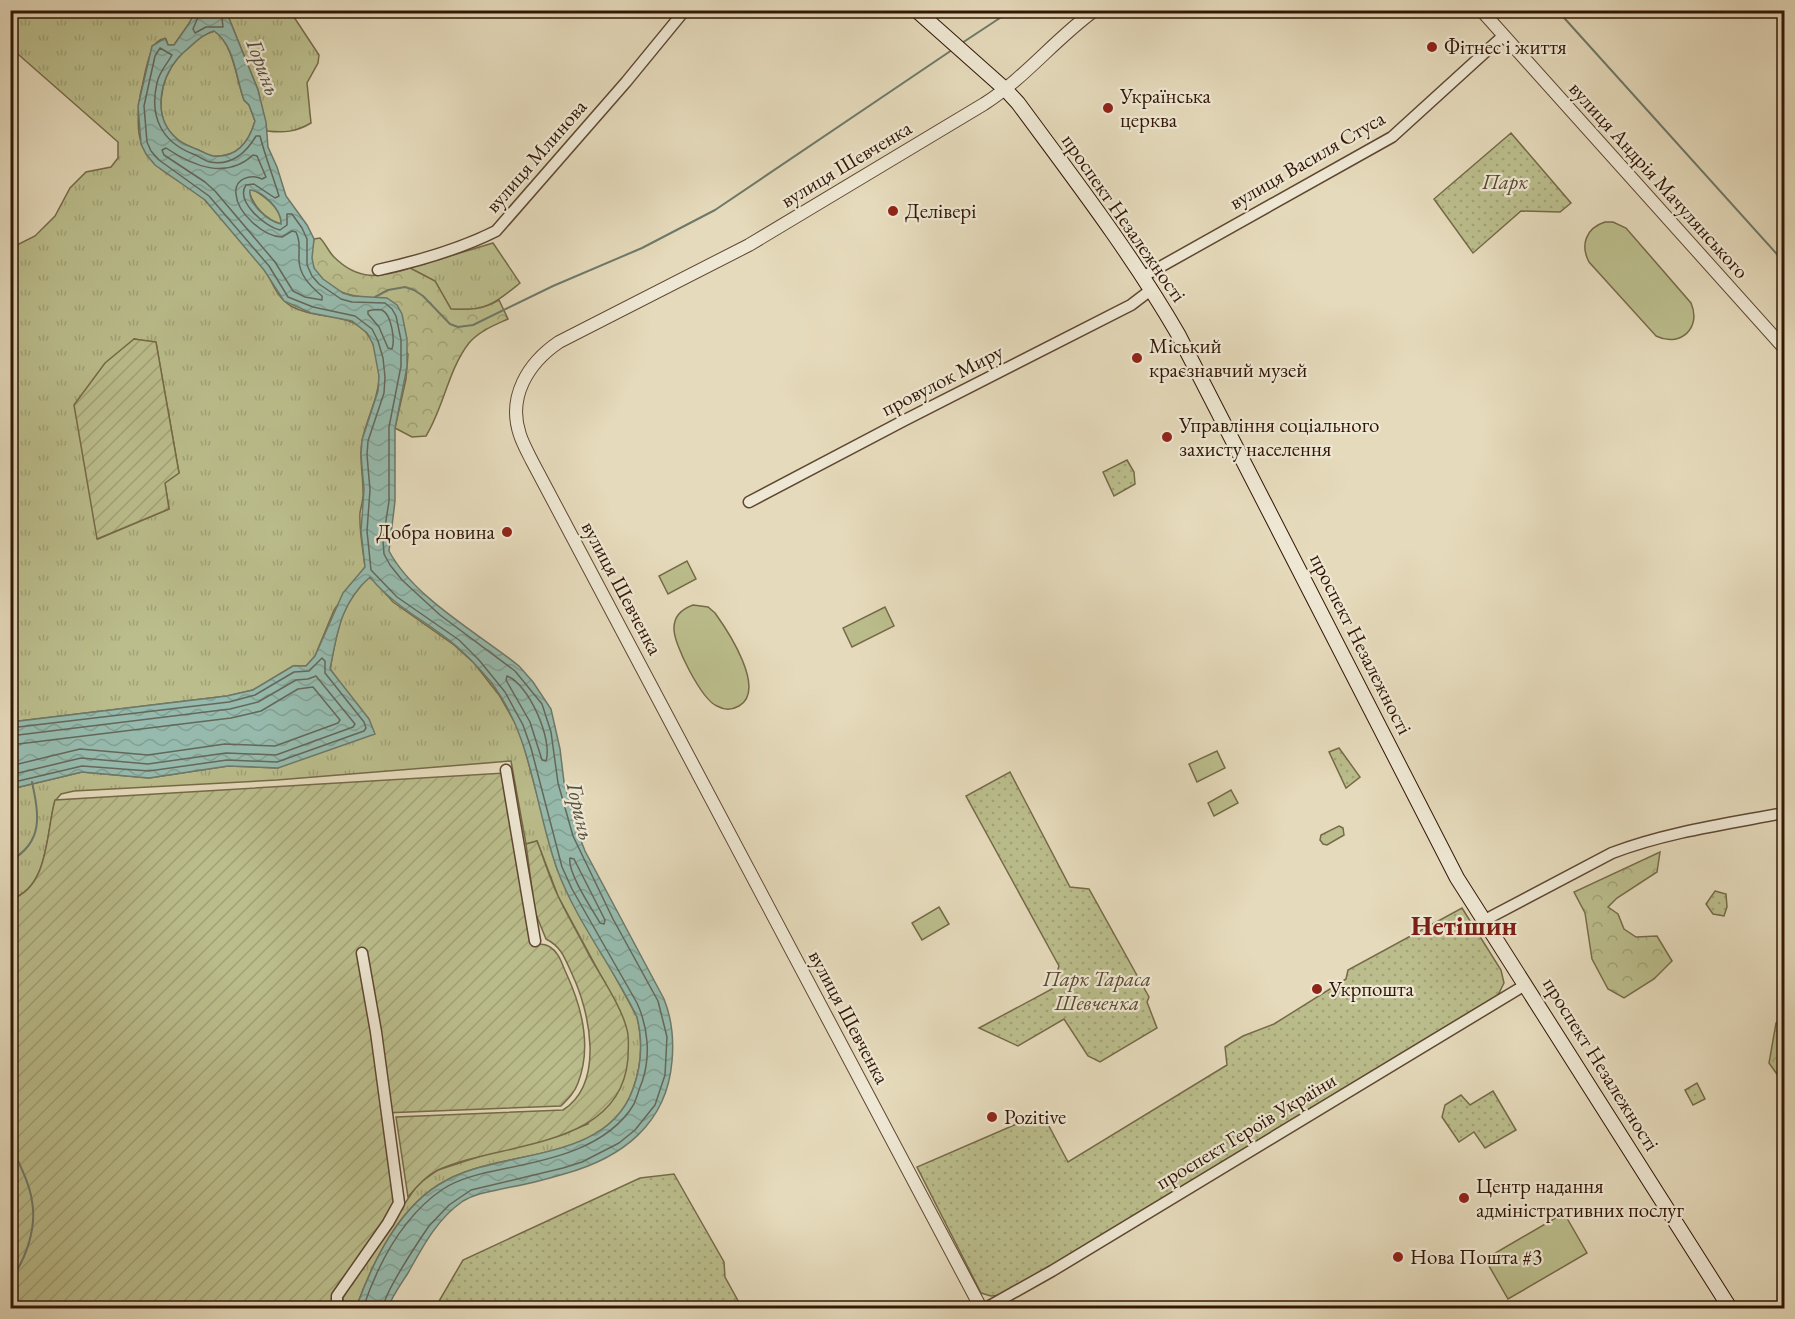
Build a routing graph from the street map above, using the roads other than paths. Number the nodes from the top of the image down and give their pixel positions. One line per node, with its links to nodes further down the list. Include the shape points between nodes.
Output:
1 (685, 10): 7 (street, вулиця Млинова, via 496,231 470,244)
2 (916, 10): 6 (main road, проспект Незалежності)
3 (1095, 10): 6 (street)
4 (1480, 10): 5 (street, вулиця Андрія Мачулянського)
5 (1503, 36): 8 (street, вулиця Василя Стуса, via 1392,137); 10 (street, вулиця Андрія Мачулянського)
6 (1006, 90): 8 (main road, проспект Незалежності); 19 (street, вулиця Шевченка, via 767,235 559,342 530,368 520,388 517,415 520,435 532,461)
7 (378, 270)
8 (1144, 276): 9 (main road, проспект Незалежності)
9 (1152, 289): 11 (street, провулок Миру, via 1131,305); 14 (main road, проспект Незалежності, via 1210,394 1457,878)
10 (1785, 348)
11 (749, 502)
12 (506, 770): 15 (street)
13 (1785, 813): 14 (street, via 1640,843)
14 (1483, 921): 17 (main road, проспект Незалежності)
15 (535, 941)
16 (362, 952): 18 (street, via 399,1203 337,1296)
17 (1525, 985): 20 (street, проспект Героїв України); 21 (main road, проспект Незалежності)
18 (337, 1308)
19 (981, 1308)
20 (986, 1308)
21 (1730, 1308)

